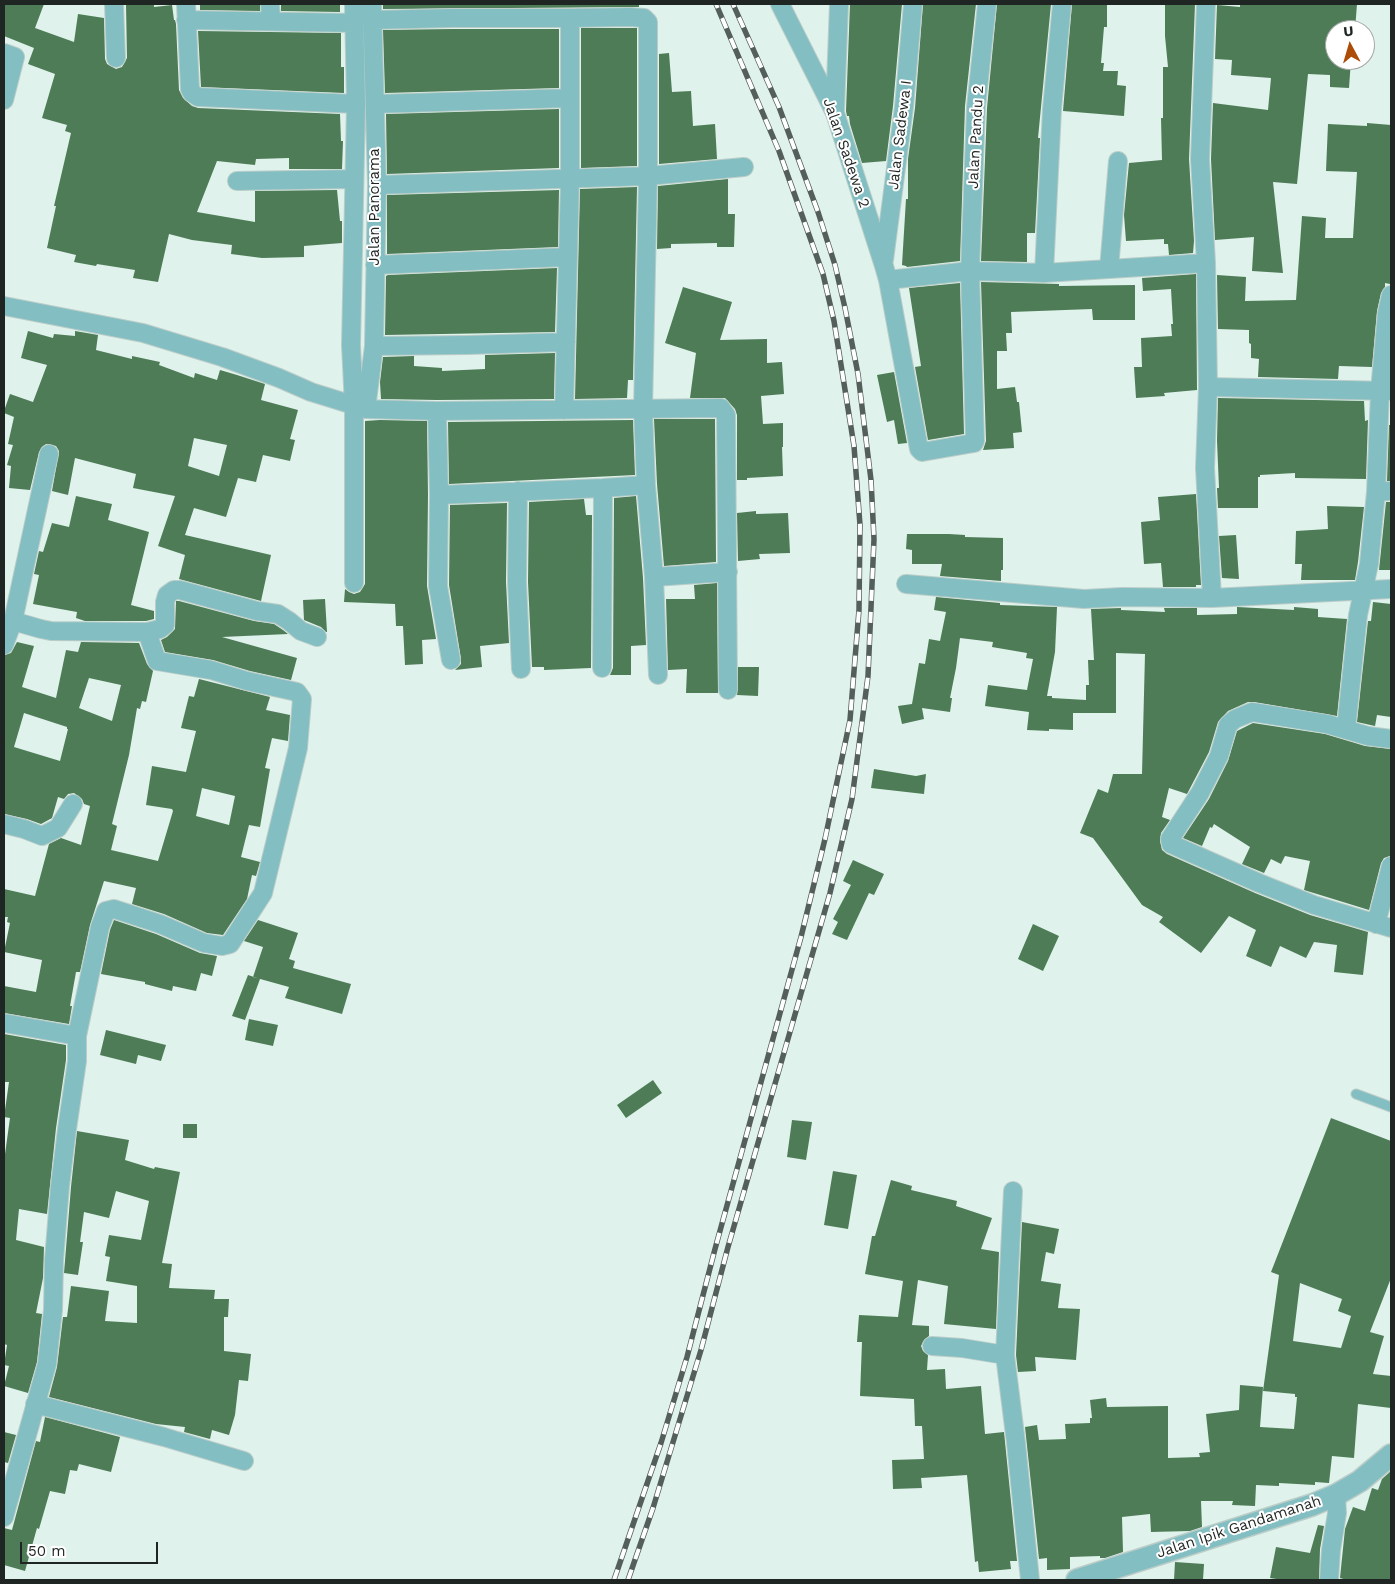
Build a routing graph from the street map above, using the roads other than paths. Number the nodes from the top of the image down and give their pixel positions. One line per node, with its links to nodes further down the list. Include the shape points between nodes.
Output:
1 (114, 4): 17 (street)
2 (354, 4): 15 (street)
3 (780, 4): 22 (street, Jalan Sadewa 2)
4 (839, 4): 22 (street)
5 (913, 4): 35 (street, Jalan Sadewa I)
6 (987, 4): 34 (street, Jalan Pandu 2, via 976,107)
7 (1062, 4): 36 (street, via 1052,109)
8 (1206, 4): 31 (street, via 1200,158)
9 (453, 11): 10 (street); 13 (street)
10 (533, 11): 14 (street)
11 (186, 12): 12 (street); 20 (street, via 190,89 198,97)
12 (271, 12): 15 (street)
13 (372, 12): 21 (street, Jalan Panorama)
14 (570, 18): 18 (street); 25 (street, via 630,17 644,18 648,22)
15 (354, 23): 20 (street)
16 (4, 53): 19 (street, via 14,56)
17 (116, 58)
18 (570, 98): 21 (street); 27 (street)
19 (4, 100)
20 (356, 104): 26 (street)
21 (375, 104): 29 (street, Jalan Panorama)
22 (835, 112): 35 (street, Jalan Sadewa 2)
23 (1118, 161): 33 (street)
24 (744, 167): 25 (street)
25 (648, 176): 27 (street); 45 (street)
26 (354, 179): 28 (street); 43 (street, via 352,346)
27 (570, 179): 29 (street); 30 (street)
28 (237, 182)
29 (377, 185): 32 (street, Jalan Panorama)
30 (568, 257): 32 (street); 39 (street)
31 (1206, 263): 33 (street); 41 (street)
32 (375, 265): 40 (street, Jalan Panorama)
33 (1109, 269): 36 (street)
34 (970, 271): 35 (street); 35 (street, Jalan Pandu 2, via 975,441 922,452); 36 (street)
35 (886, 273)
36 (1044, 273)
37 (1391, 295): 42 (street)
38 (4, 306): 43 (street, via 143,333 229,360)
39 (566, 342): 40 (street); 44 (street)
40 (374, 346): 43 (street, Jalan Panorama)
41 (1208, 387): 42 (street); 59 (street, via 1205,468)
42 (1386, 391): 51 (street)
43 (360, 408): 46 (street); 55 (street)
44 (564, 410): 45 (street); 46 (street)
45 (643, 410): 48 (street); 53 (street, via 724,410)
46 (438, 411): 52 (street)
47 (49, 454): 60 (street)
48 (646, 485): 49 (street); 54 (street)
49 (604, 488): 50 (street); 66 (street)
50 (518, 491): 52 (street); 65 (street, via 517,582)
51 (1384, 492): 58 (street)
52 (439, 495): 64 (street, via 438,586)
53 (728, 572): 54 (street); 68 (street)
54 (654, 577): 67 (street)
55 (354, 583)
56 (906, 584): 59 (street, via 1067,599)
57 (1391, 589): 58 (street)
58 (1363, 591): 59 (street); 69 (street)
59 (1212, 598)
60 (12, 621): 61 (street, via 51,631); 63 (street)
61 (147, 632): 62 (street, via 165,625 167,595 180,590 278,614 300,631); 76 (street, via 158,661 211,670 297,692 302,699 298,748 262,893 230,944 204,943 114,909 106,912)
62 (318, 637)
63 (4, 645)
64 (451, 660)
65 (521, 668)
66 (602, 668)
67 (658, 675)
68 (728, 690)
69 (1346, 729): 70 (street); 74 (street, via 1252,712 1235,719 1228,725 1219,756 1200,793 1170,842 1314,905)
70 (1391, 739)
71 (73, 804): 72 (street, via 58,828 42,836)
72 (4, 824)
73 (1391, 866): 74 (street)
74 (1384, 926)
75 (4, 1023): 76 (street)
76 (77, 1036): 82 (street, via 78,1061 66,1129 47,1364)
77 (1356, 1094): 78 (lane)
78 (1391, 1107)
79 (1013, 1191): 81 (street)
80 (932, 1346): 81 (street)
81 (1005, 1355): 87 (street)
82 (35, 1404): 84 (street); 86 (street)
83 (1391, 1455): 85 (street, Jalan Ipik Gandamanah, via 1360,1481)
84 (244, 1461)
85 (1336, 1494): 88 (street, Jalan Ipik Gandamanah, via 1312,1505); 89 (street, via 1337,1514)
86 (4, 1517)
87 (1030, 1580)
88 (1077, 1580)
89 (1329, 1580)

